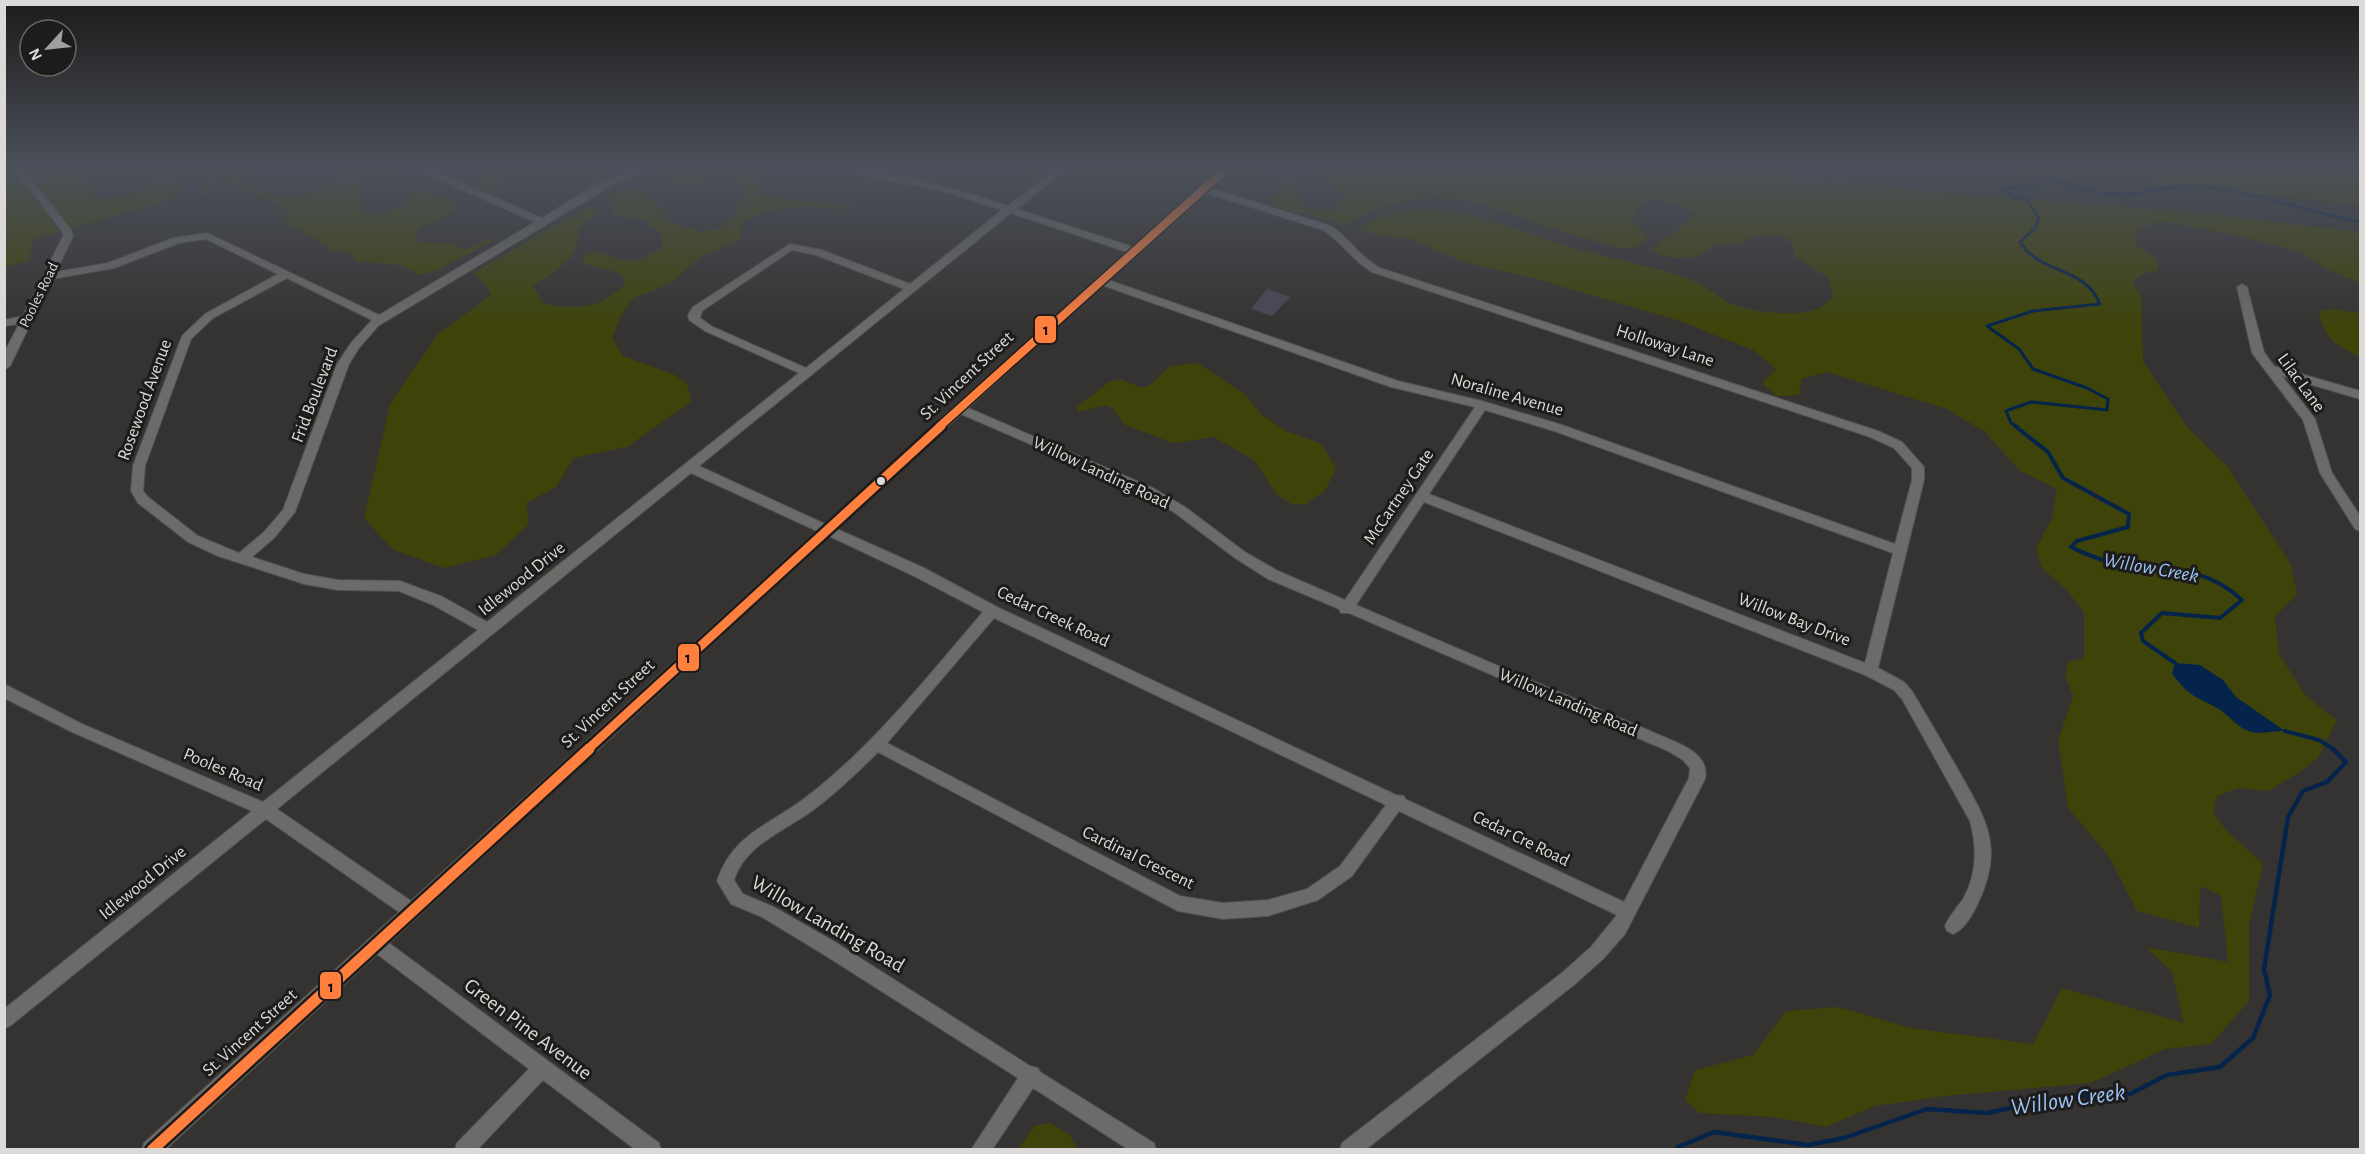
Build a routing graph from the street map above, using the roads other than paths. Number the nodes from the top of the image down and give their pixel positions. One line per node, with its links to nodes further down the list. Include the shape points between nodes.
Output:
1 (60, 222): 9 (street, Pooles Road, via 68,236)
2 (543, 222): 14 (street, Frid Boulevard)
3 (994, 222): 12 (street, Idlewood Drive)
4 (1048, 222): 7 (street)
5 (1168, 222): 7 (street, St. Vincent Street)
6 (1308, 222): 27 (street, Holloway Lane, via 1327,228 1341,238 1358,261 1376,270 1886,439 1906,451 1918,467)
7 (1135, 251): 10 (street, St. Vincent Street)
8 (285, 275): 9 (street, via 213,237 200,235 110,266); 14 (street); 28 (street, Rosewood Avenue, via 209,316 186,338 136,479 137,490 151,508 193,539)
9 (50, 276): 13 (street, Pooles Road)
10 (1101, 281): 20 (street, Noraline Avenue, via 1395,384); 21 (street, St. Vincent Street)
11 (2242, 286): 17 (street, Lilac Lane, via 2258,353)
12 (912, 288): 18 (street, Idlewood Drive); 18 (street, via 818,252 790,247 697,309 695,320 710,329)
13 (28, 319): 15 (street); 16 (street, Pooles Road)
14 (379, 320): 28 (street, Frid Boulevard, via 343,364 289,512 269,536)
15 (4, 323)
16 (4, 366)
17 (2268, 368): 19 (street); 24 (street, Lilac Lane, via 2309,419 2320,461)
18 (807, 373): 22 (street, Idlewood Drive)
19 (2361, 395)
20 (1482, 405): 23 (street, McCartney Gate); 27 (street, Noraline Avenue, via 1558,428)
21 (960, 409): 26 (street, St. Vincent Street); 29 (street, Willow Landing Road, via 1149,491 1272,575)
22 (692, 468): 26 (street, Cedar Creek Road); 31 (street, Idlewood Drive)
23 (1420, 496): 29 (street, McCartney Gate); 32 (street, Willow Bay Drive)
24 (2355, 508): 25 (street, Lilac Lane)
25 (2361, 526)
26 (826, 530): 30 (street, Cedar Creek Road, via 919,572); 37 (street, St. Vincent Street)
27 (1901, 551): 32 (street, Holloway Lane)
28 (241, 559): 31 (street, Rosewood Avenue, via 320,582 400,586 438,601)
29 (1346, 609): 38 (street, Willow Landing Road, via 1673,747 1693,760 1699,772 1697,779)
30 (992, 611): 34 (street, Willow Landing Road); 35 (street, Cedar Creek Road)
31 (489, 630): 36 (street, Idlewood Drive)
32 (1870, 671): 39 (street, Willow Bay Drive, via 1899,686 1914,705 1983,835 1978,887)
33 (4, 690): 36 (street, Pooles Road, via 77,728)
34 (876, 744): 35 (street, Cardinal Crescent, via 1178,903 1223,911 1268,908 1312,895 1346,871); 43 (street, Willow Landing Road, via 824,793 739,854 728,868 725,881 729,891)
35 (1398, 801): 38 (street, Cedar Cre Road)
36 (266, 810): 37 (street, Pooles Road); 41 (street, Idlewood Drive)
37 (412, 911): 40 (street, St. Vincent Street)
38 (1628, 912): 49 (street, Willow Landing Road, via 1610,941 1569,978)
39 (1953, 926)
40 (377, 944): 42 (street, Green Pine Avenue); 44 (street, St. Vincent Street)
41 (4, 1020)
42 (542, 1068): 45 (street); 46 (street, Green Pine Avenue)
43 (1032, 1074): 47 (street); 48 (street, Willow Landing Road)
44 (151, 1149)
45 (464, 1149)
46 (652, 1149)
47 (980, 1149)
48 (1147, 1149)
49 (1349, 1149)

